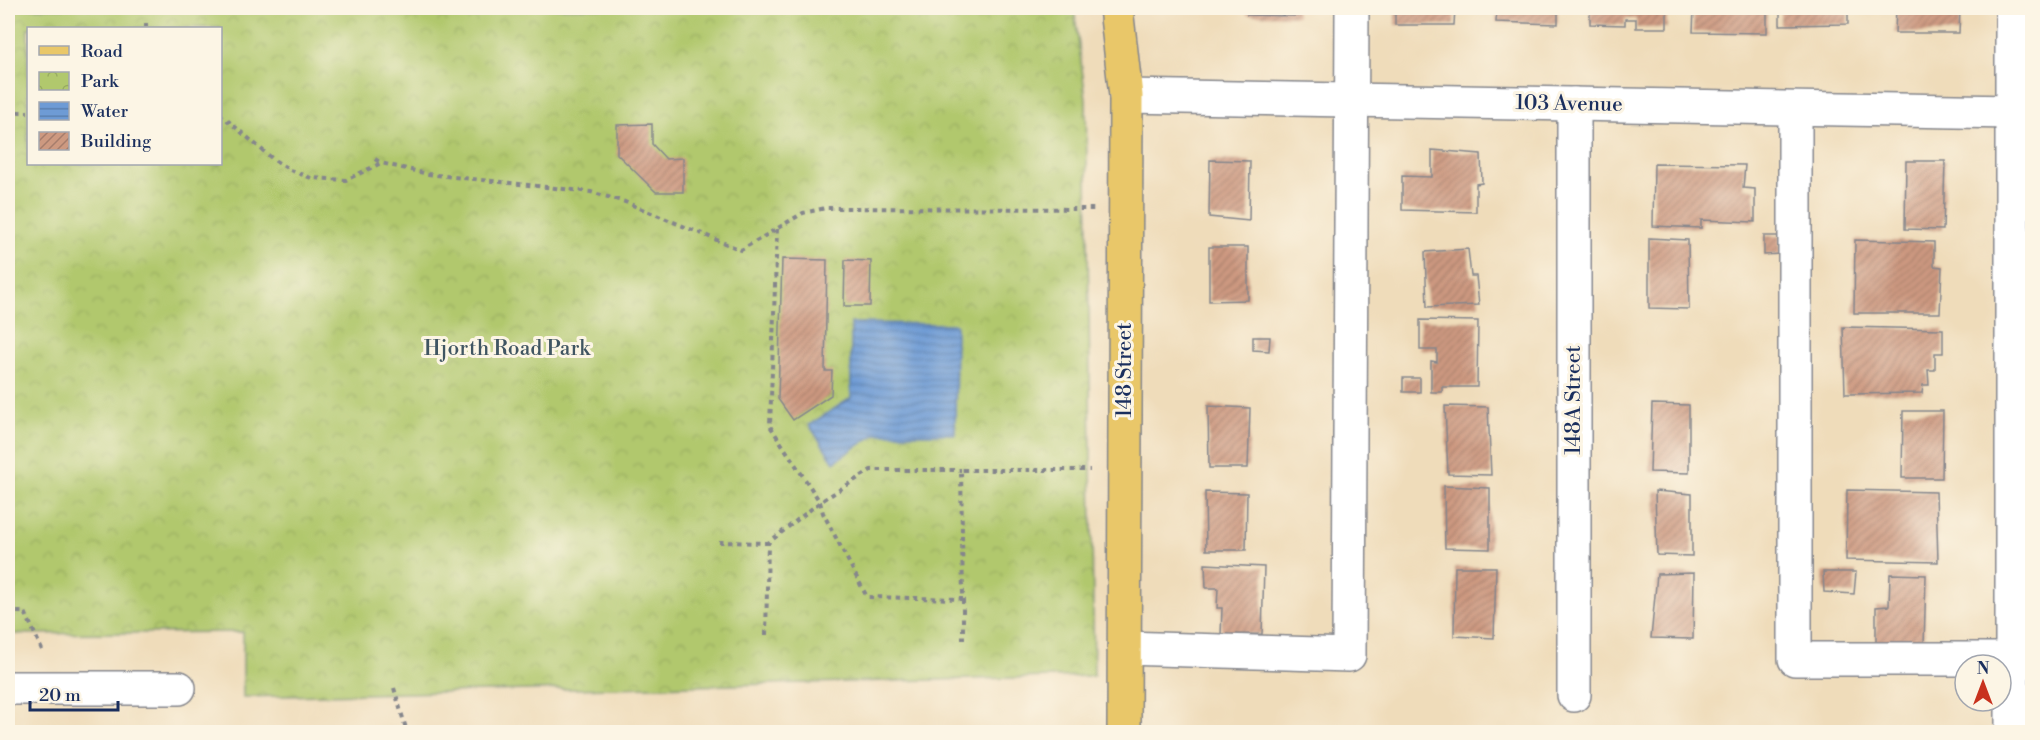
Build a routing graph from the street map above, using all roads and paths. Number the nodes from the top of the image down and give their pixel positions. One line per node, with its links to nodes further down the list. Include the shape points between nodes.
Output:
1 (1116, 8): 6 (main road, 148 Street)
2 (1352, 8): 7 (street)
3 (2012, 8): 12 (street)
4 (146, 23): 5 (path)
5 (146, 27)
6 (1126, 96): 7 (street, 103 Avenue); 29 (main road, 148 Street)
7 (1352, 100): 8 (street, 103 Avenue); 29 (street, via 1349,655)
8 (1574, 104): 9 (street, 103 Avenue); 36 (street, 148A Street)
9 (1795, 109): 12 (street, 103 Avenue); 32 (street, via 1795,659)
10 (8, 112): 11 (path)
11 (27, 112)
12 (2012, 112): 18 (street)
13 (222, 116): 15 (path, via 274,160 311,178 346,180)
14 (375, 159): 15 (path)
15 (381, 163): 17 (path, via 428,174 591,192 741,250)
16 (1092, 208): 17 (path, via 826,208 803,213)
17 (777, 228): 21 (path, via 770,426)
18 (2022, 317): 24 (street)
19 (960, 470): 20 (path); 21 (path, via 871,470); 25 (path)
20 (1090, 470)
21 (820, 502): 23 (path); 25 (path, via 867,597)
22 (719, 542): 23 (path)
23 (768, 543): 27 (path)
24 (2022, 573): 31 (street)
25 (963, 599): 28 (path)
26 (8, 612): 30 (path, via 25,612)
27 (766, 635)
28 (963, 640)
29 (1124, 648): 39 (main road, 148 Street)
30 (42, 650)
31 (2013, 653)
32 (1953, 659)
33 (8, 688): 34 (street)
34 (179, 688)
35 (394, 688): 38 (path)
36 (1574, 695)
37 (2012, 713): 40 (street)
38 (407, 732)
39 (1124, 732)
40 (2012, 732)

